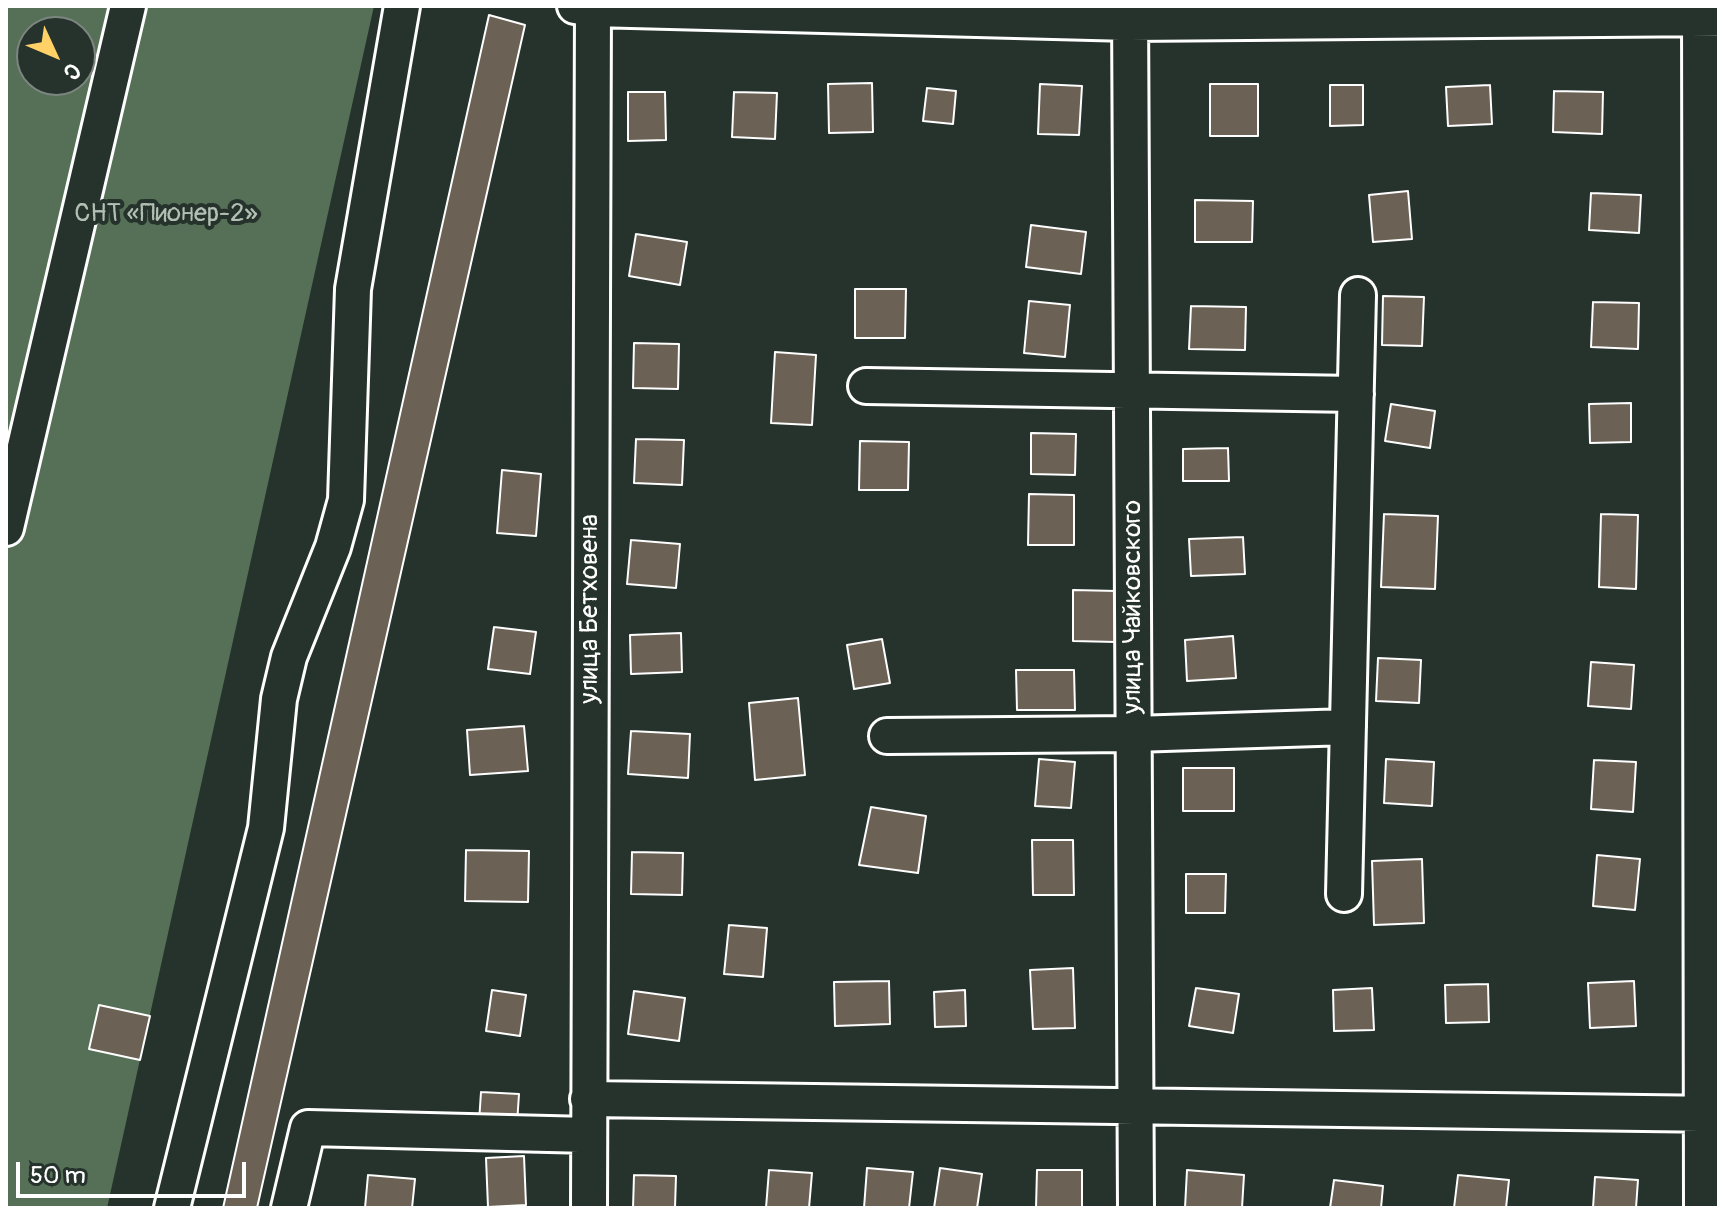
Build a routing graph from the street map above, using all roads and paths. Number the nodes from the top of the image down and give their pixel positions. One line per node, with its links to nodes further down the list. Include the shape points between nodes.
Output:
1 (128, 6): 10 (street)
2 (402, 6): 19 (street, via 353,289 346,500 289,657 279,699 266,828)
3 (587, 7): 5 (street); 15 (street, улица Бетховена)
4 (1707, 14): 5 (street); 17 (street)
5 (1130, 15): 8 (street, улица Чайковского)
6 (1358, 295): 9 (street)
7 (866, 386): 8 (street)
8 (1132, 391): 9 (street); 12 (street, улица Чайковского)
9 (1356, 394): 11 (street)
10 (6, 528)
11 (1348, 727): 12 (street); 14 (street)
12 (1134, 734): 13 (street); 16 (street, улица Чайковского)
13 (887, 736)
14 (1344, 894)
15 (588, 1099): 16 (street); 18 (street, улица Бетховена)
16 (1136, 1108): 17 (street); 22 (street, улица Чайковского)
17 (1710, 1115): 23 (street)
18 (589, 1135): 20 (street, via 308,1128); 21 (street, улица Бетховена)
19 (172, 1208)
20 (289, 1208)
21 (589, 1208)
22 (1136, 1208)
23 (1702, 1208)

